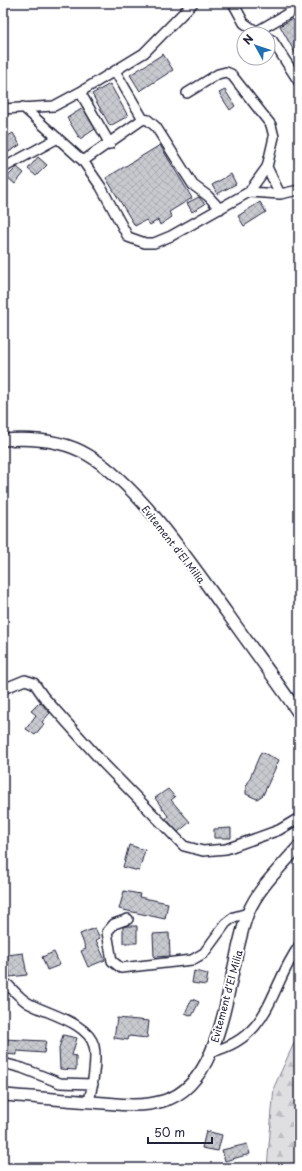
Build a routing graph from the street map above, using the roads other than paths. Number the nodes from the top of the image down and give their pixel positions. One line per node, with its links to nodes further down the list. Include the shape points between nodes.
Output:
1 (193, 3): 7 (street, via 144,52)
2 (233, 3): 4 (street)
3 (299, 7): 5 (street)
4 (248, 26)
5 (269, 26)
6 (276, 46): 8 (street)
7 (115, 70): 9 (street); 13 (street)
8 (299, 82)
9 (80, 92): 11 (street, via 54,106); 15 (street)
10 (187, 93): 17 (street, via 218,74 231,74 271,125 274,137)
11 (23, 107): 12 (street); 14 (street)
12 (3, 109)
13 (143, 119): 15 (street); 22 (street, via 156,127 193,185)
14 (58, 138): 16 (street); 18 (street)
15 (110, 144): 16 (street)
16 (82, 161): 22 (street, via 101,187 128,237 145,243 154,243 171,236)
17 (267, 167): 20 (street); 21 (street)
18 (3, 168)
19 (299, 190): 21 (street)
20 (249, 192): 21 (street); 22 (street)
21 (280, 194)
22 (220, 209)
23 (3, 440): 25 (main road, Evitement d'El Milia, via 43,440 62,444 89,455 113,474 136,496 168,534)
24 (3, 689): 26 (street, via 25,680 34,683 103,763 184,846 203,851 226,849 279,830)
25 (299, 714)
26 (299, 818)
27 (299, 846): 28 (main road, Evitement d'El Milia, via 265,885)
28 (248, 913): 29 (street, via 234,917 204,953 192,960 121,968 112,961 107,932 114,924); 32 (main road, Evitement d'El Milia, via 219,1031)
29 (128, 919)
30 (299, 946): 32 (street, via 284,970 266,1013 259,1022 238,1041)
31 (8, 985): 34 (street, via 28,1003 84,1032 94,1047)
32 (211, 1052): 36 (main road, Evitement d'El Milia, via 200,1073 187,1087 164,1101 139,1105)
33 (3, 1063): 34 (street, via 60,1083)
34 (93, 1084): 36 (street)
35 (3, 1095): 36 (main road, Evitement d'El Milia)
36 (89, 1102)

